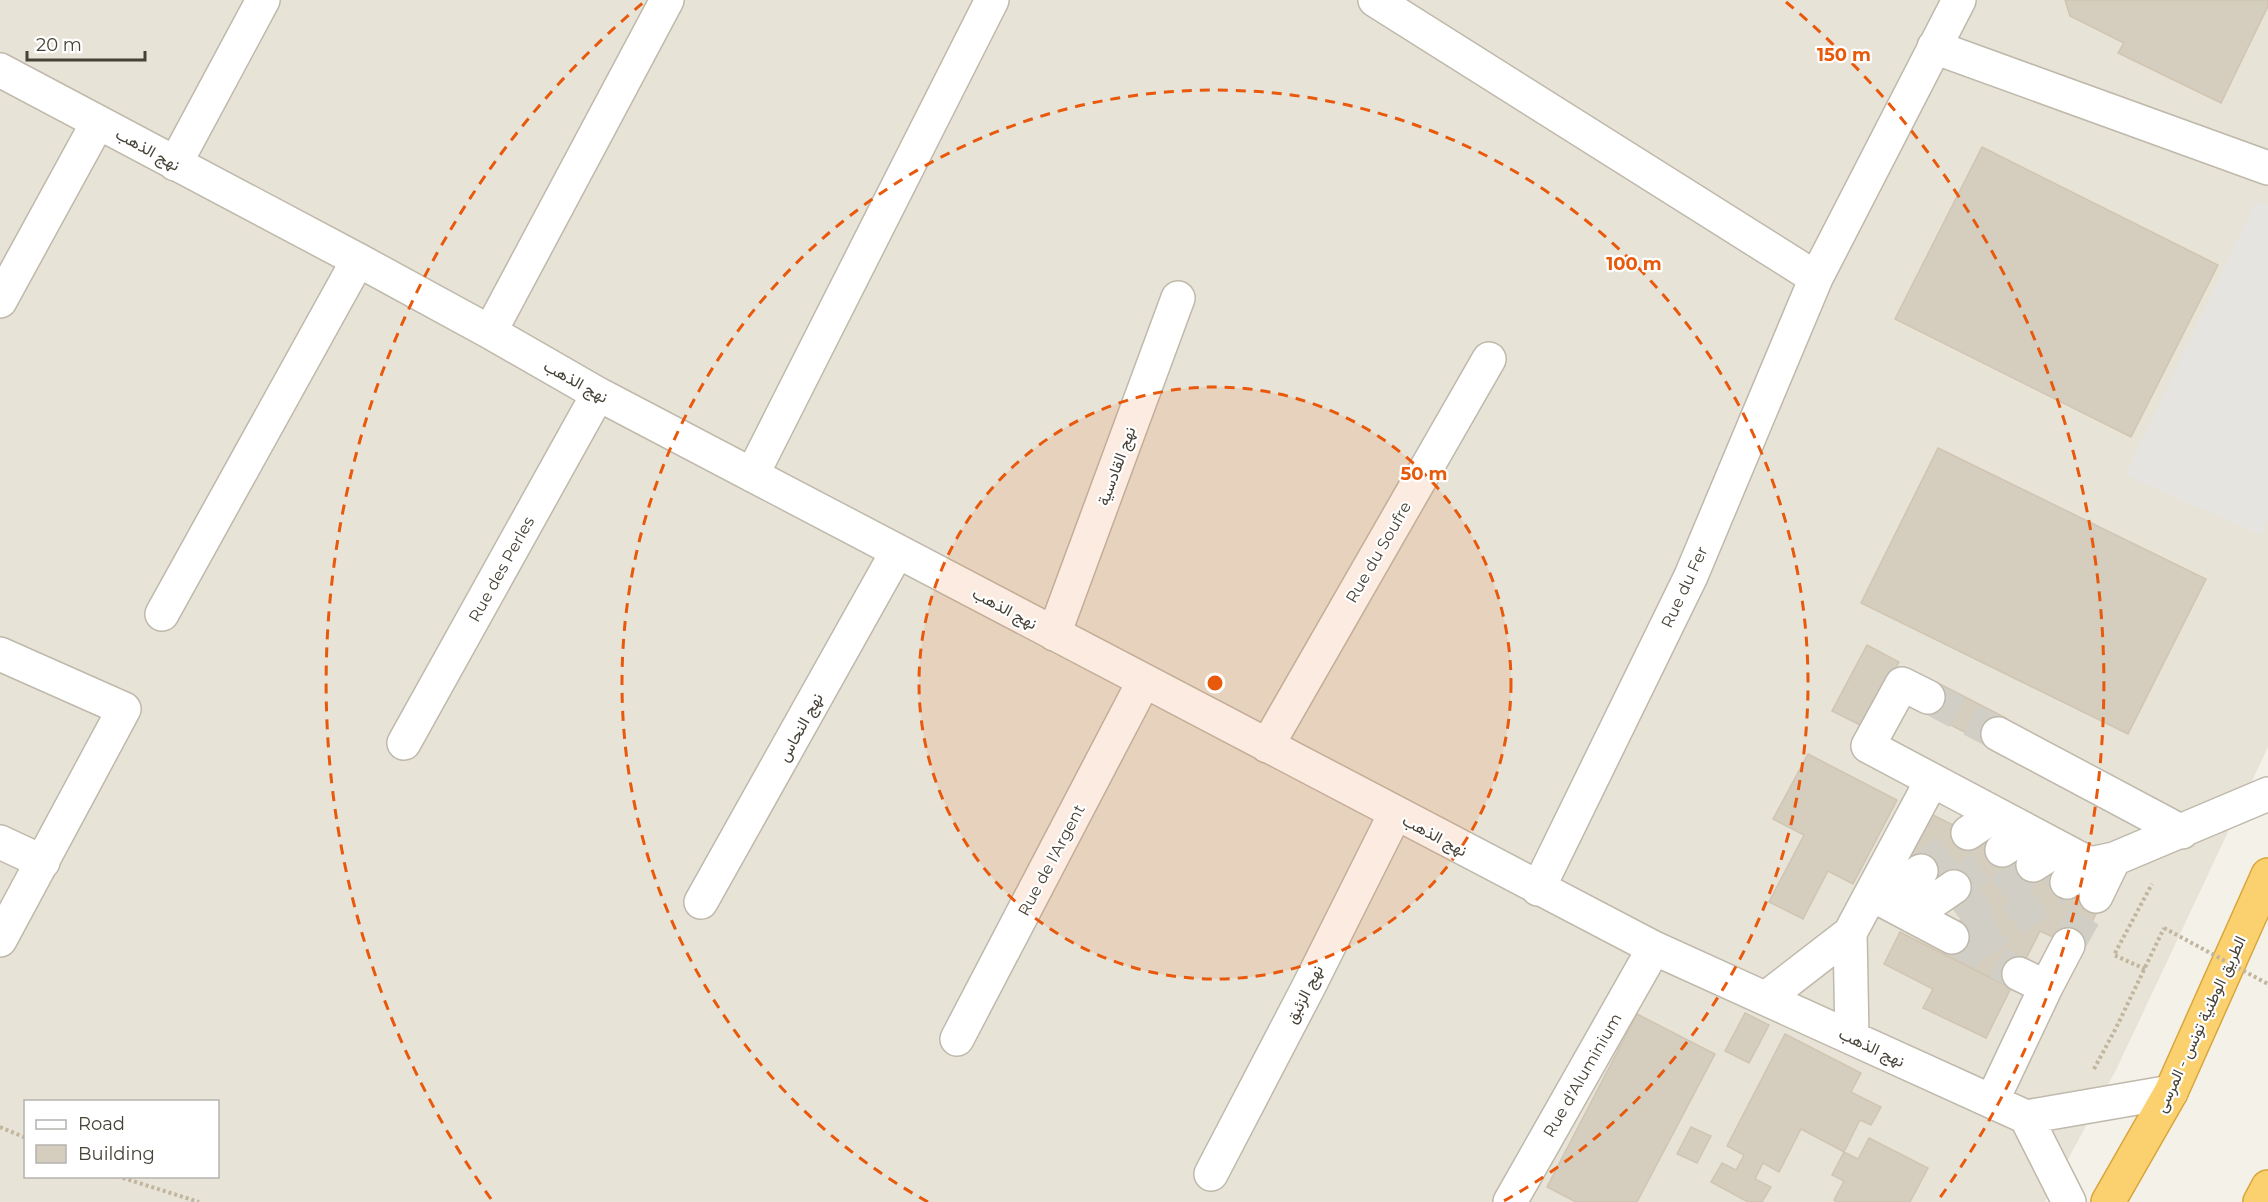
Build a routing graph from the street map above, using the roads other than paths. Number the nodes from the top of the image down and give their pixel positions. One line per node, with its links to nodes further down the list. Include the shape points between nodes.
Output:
1 (263, 0): 9 (street)
2 (668, 0): 15 (street)
3 (992, 0): 18 (street)
4 (1375, 0): 12 (street)
5 (1959, 0): 6 (street, Rue du Fer)
6 (1934, 47): 10 (street); 12 (street, Rue du Fer)
7 (0, 70): 8 (street, نهج الذهب)
8 (98, 122): 9 (street, نهج الذهب); 14 (street)
9 (175, 165): 11 (street, نهج الذهب)
10 (2268, 168)
11 (357, 260): 15 (street, نهج الذهب); 20 (street)
12 (1816, 278): 44 (street, Rue du Fer, via 1690,576)
13 (1178, 298): 21 (street, نهج القادسية)
14 (0, 301)
15 (490, 332): 17 (street, نهج الذهب)
16 (1489, 359): 27 (street, Rue du Soufre)
17 (598, 394): 18 (street, نهج الذهب); 26 (street, Rue des Perles)
18 (752, 475): 19 (street, نهج الذهب)
19 (897, 552): 21 (street, نهج الذهب); 47 (street, نهج النحاس)
20 (162, 614)
21 (1054, 634): 23 (street, نهج الذهب)
22 (0, 654): 38 (street, via 124,709)
23 (1144, 681): 27 (street, نهج الذهب); 56 (street, Rue de l'Argent)
24 (1928, 697): 28 (street, via 1902,684 1868,746)
25 (1998, 734): 33 (street)
26 (404, 743)
27 (1267, 746): 30 (street, نهج الذهب)
28 (1932, 780): 31 (street); 45 (street)
29 (2268, 795): 33 (street)
30 (1395, 814): 44 (street, نهج الذهب); 60 (street, نهج الزئبق)
31 (1996, 814): 32 (street); 34 (street)
32 (2030, 832): 36 (street); 37 (street)
33 (2182, 832): 40 (street)
34 (1968, 833)
35 (0, 842): 38 (street)
36 (2060, 848): 39 (street); 40 (street)
37 (2002, 850)
38 (43, 862): 51 (street)
39 (2033, 865)
40 (2090, 868): 46 (street)
41 (1921, 871): 45 (street)
42 (2268, 875): 57 (highway, الطريق الوطنية تونس - المرسى)
43 (1954, 887): 48 (street)
44 (1538, 889): 53 (street, نهج الذهب)
45 (1876, 897): 48 (street); 50 (street)
46 (2096, 897)
47 (701, 902)
48 (1912, 916): 49 (street)
49 (1952, 930)
50 (1850, 933): 54 (street); 55 (street)
51 (0, 940)
52 (2068, 945): 58 (street, via 2032,980)
53 (1654, 948): 54 (street, نهج الذهب); 61 (street, Rue d'Aluminium)
54 (1766, 998): 55 (street, نهج الذهب)
55 (1852, 1038): 58 (street, نهج الذهب)
56 (957, 1039)
57 (2171, 1092): 59 (street); 63 (highway, الطريق الوطنية تونس - المرسى)
58 (1992, 1101): 59 (street, نهج الذهب)
59 (2026, 1117): 62 (street)
60 (1211, 1174)
61 (1510, 1202)
62 (2069, 1202)
63 (2108, 1202)

